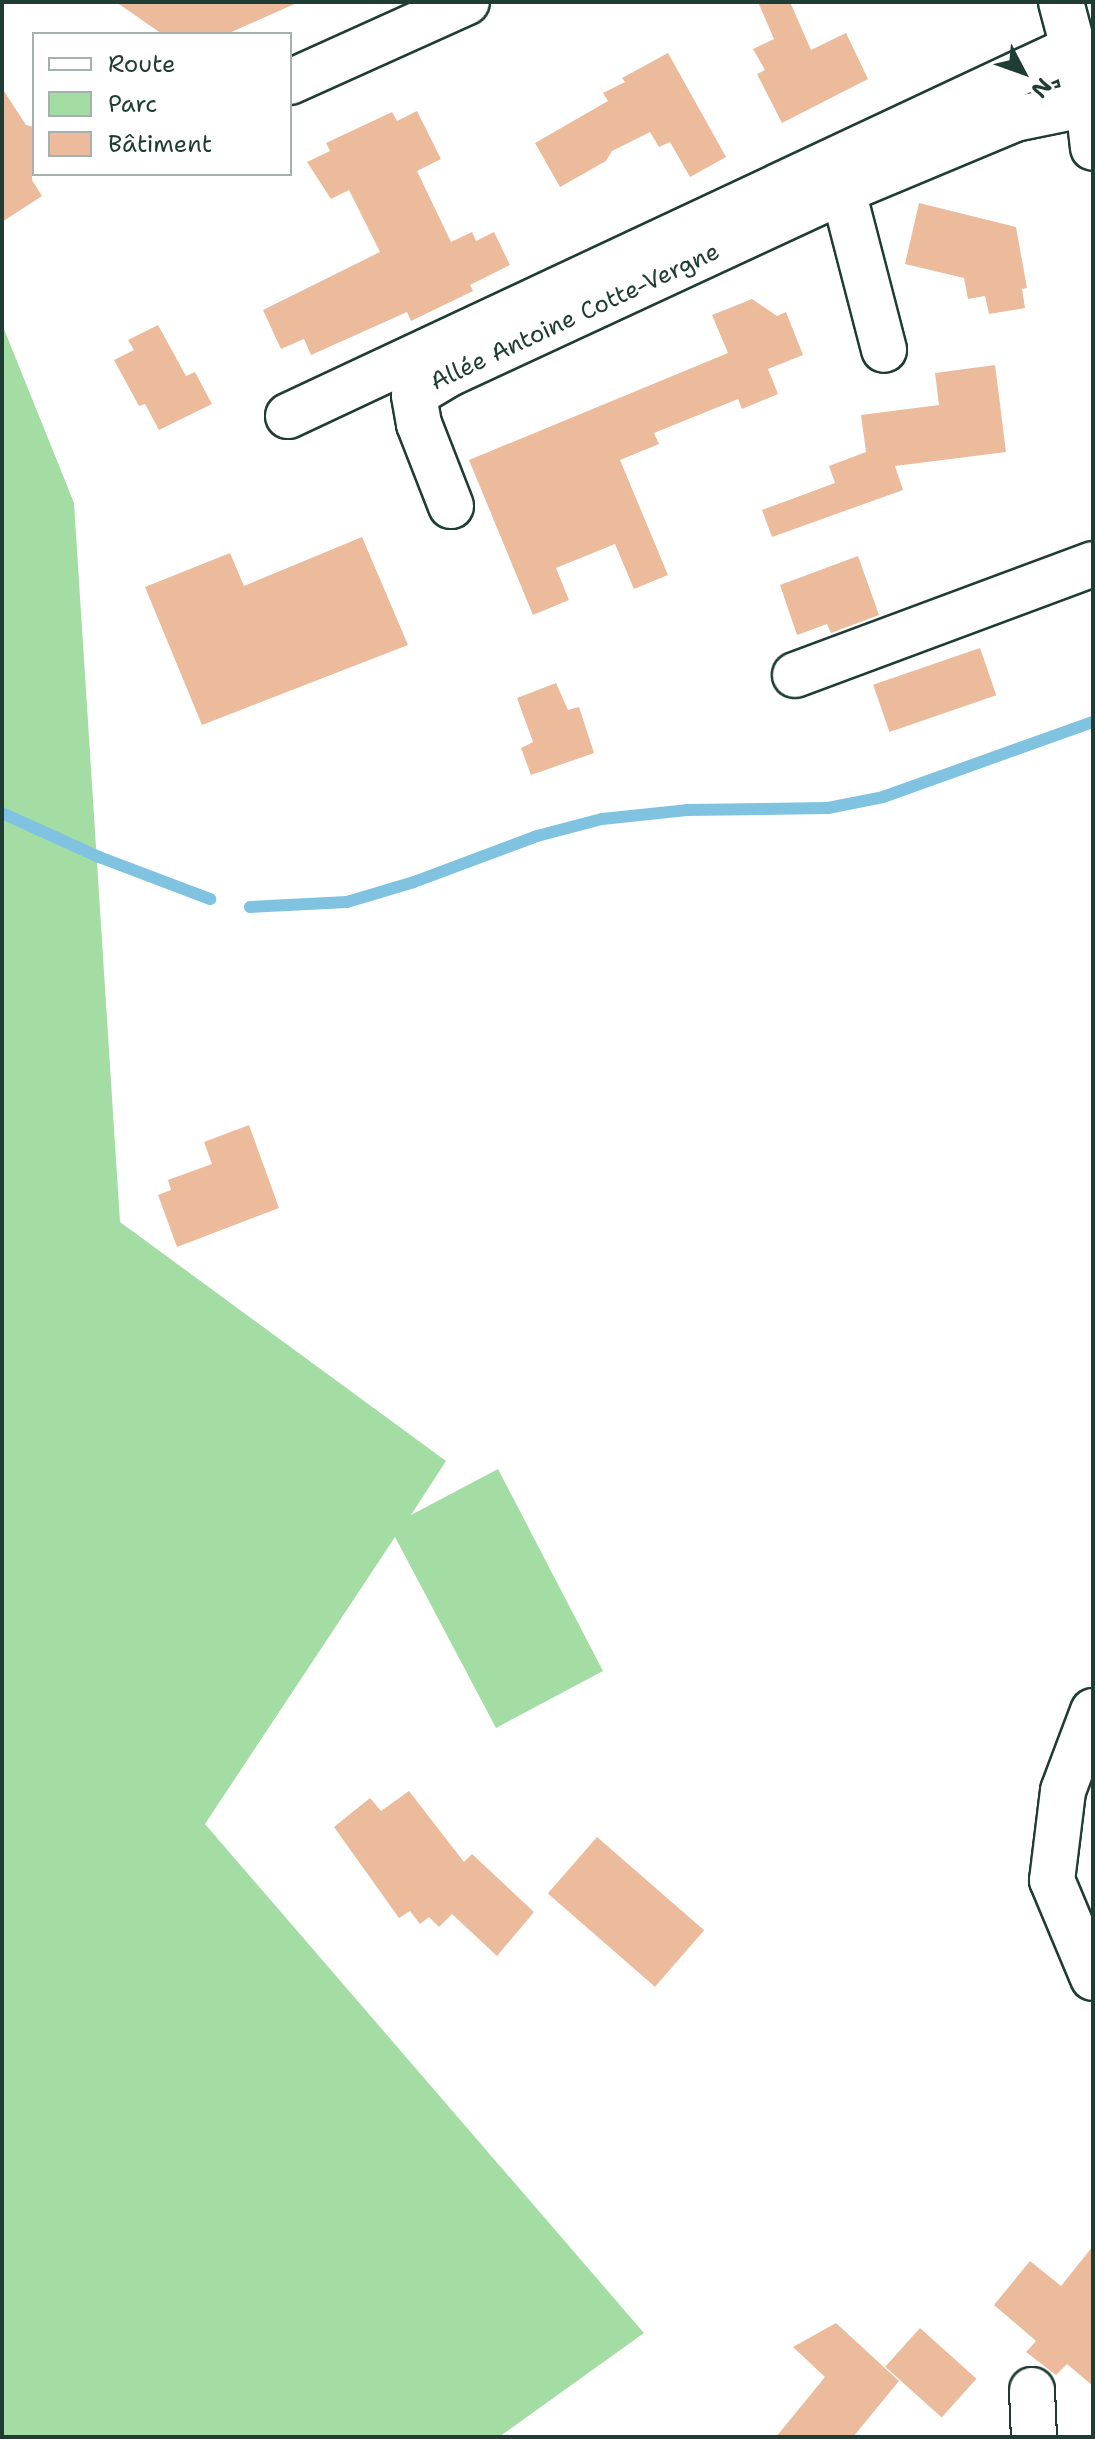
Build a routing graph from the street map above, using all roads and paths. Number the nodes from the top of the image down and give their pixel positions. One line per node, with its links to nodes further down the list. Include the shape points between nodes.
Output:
1 (467, 2): 4 (street)
2 (1061, 2): 3 (street)
3 (1075, 47): 5 (street); 9 (street)
4 (292, 81)
5 (1088, 104): 6 (street); 7 (street, Allée Antoine Cotte-Vergne, via 1015,119)
6 (1093, 148)
7 (843, 191): 8 (street); 10 (street, Allée Antoine Cotte-Vergne, via 414,395 419,424)
8 (884, 350)
9 (288, 416)
10 (451, 506)
11 (1093, 564): 12 (street)
12 (795, 675)
13 (1093, 1711): 14 (street, via 1063,1791 1052,1880)
14 (1093, 1978)
15 (1032, 2390): 16 (street)
16 (1034, 2437)

